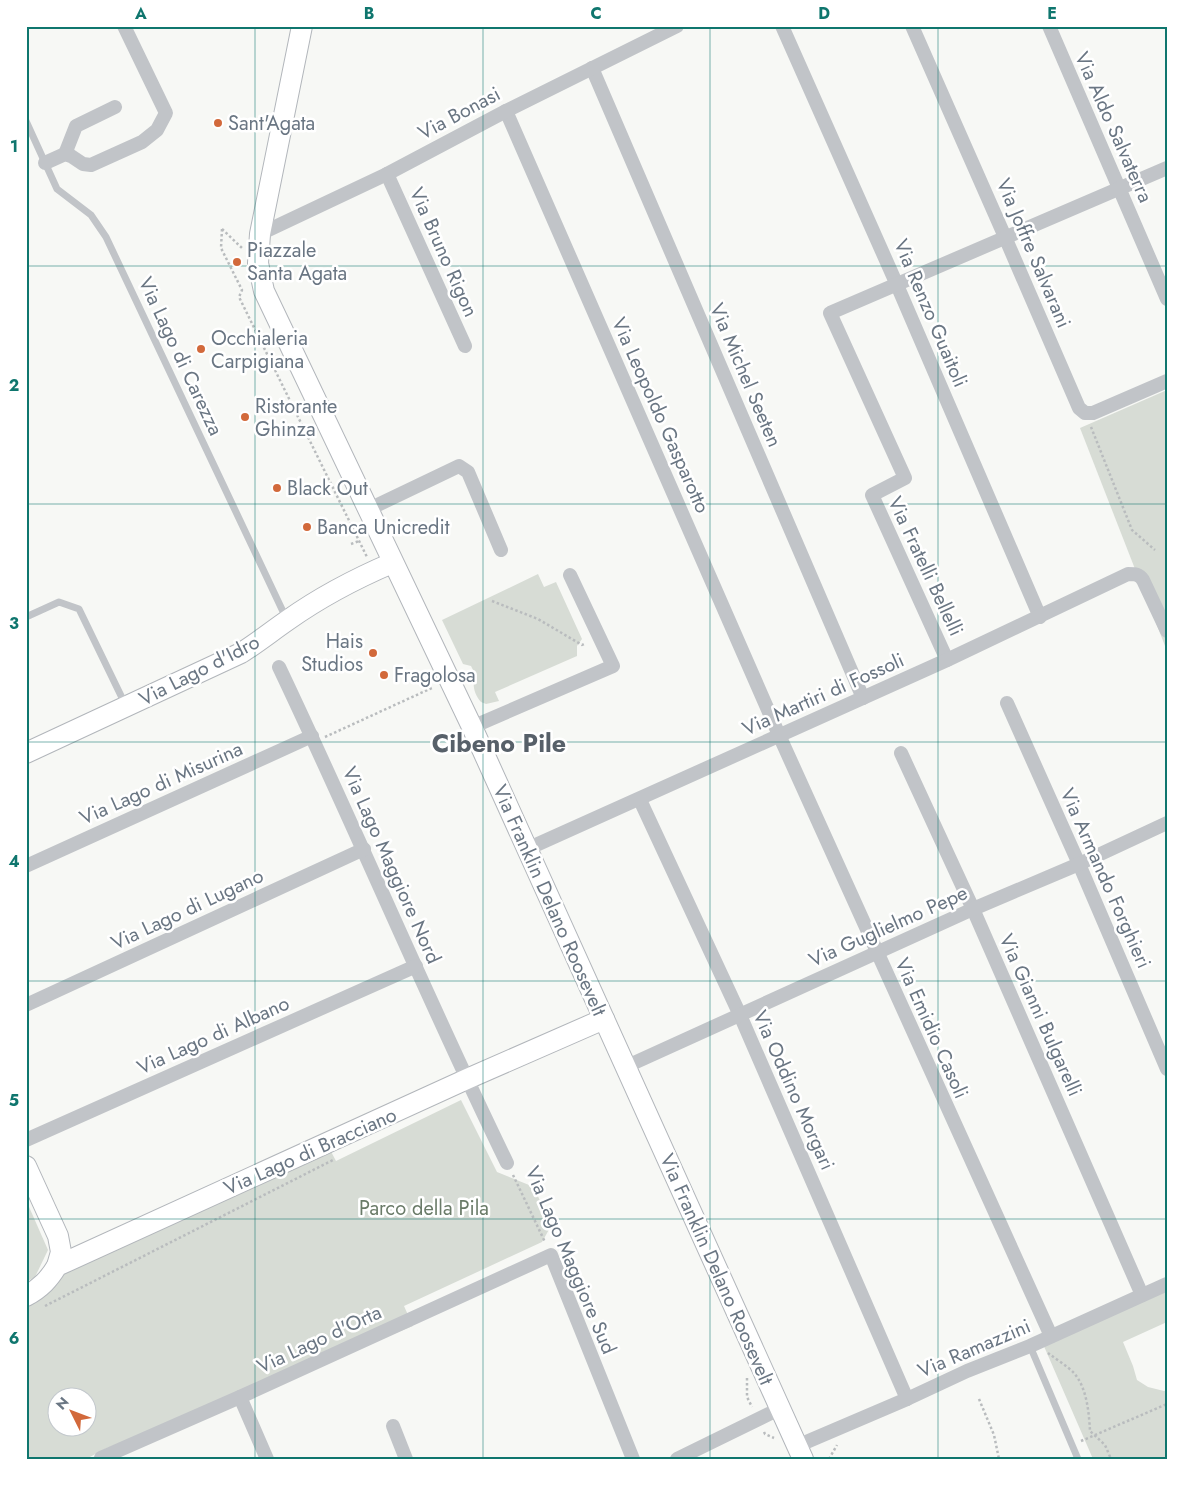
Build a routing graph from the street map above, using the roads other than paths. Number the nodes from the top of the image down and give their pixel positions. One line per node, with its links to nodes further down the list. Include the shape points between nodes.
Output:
1 (124, 26): 11 (street, via 166,113 157,130 142,142 91,165)
2 (302, 26): 16 (main road, Via Franklin Delano Roosevelt)
3 (677, 26): 7 (street, Via Bonasi)
4 (782, 26): 18 (street, Via Renzo Guaitoli)
5 (912, 26): 17 (street, Via Joffre Salvarani)
6 (1048, 26): 15 (street, Via Aldo Salvaterra)
7 (592, 68): 9 (street, Via Bonasi); 32 (street, Via Michel Seeten)
8 (115, 108): 11 (street, via 76,126)
9 (506, 111): 14 (street, Via Bonasi); 36 (street, Via Leopoldo Gasparotto)
10 (26, 121): 12 (lane, Via Lago di Carezza)
11 (65, 154): 12 (street)
12 (45, 163): 28 (lane, Via Lago di Carezza, via 57,189 91,215 106,237)
13 (1167, 168): 15 (street)
14 (387, 174): 16 (street, Via Bonasi); 20 (street, Via Bruno Rigon)
15 (1120, 189): 17 (street); 19 (street, Via Aldo Salvaterra)
16 (260, 234): 22 (main road, Via Franklin Delano Roosevelt, via 258,263 264,291)
17 (1006, 237): 18 (street); 21 (street, Via Joffre Salvarani, via 1079,408 1085,413 1093,413)
18 (898, 285): 27 (street, Via Renzo Guaitoli); 30 (street, Via Fratelli Bellelli, via 830,313 905,478 872,495)
19 (1167, 299)
20 (465, 346)
21 (1167, 382)
22 (367, 510): 23 (street, via 459,466 468,472); 24 (main road, Via Franklin Delano Roosevelt)
23 (501, 550)
24 (383, 567): 28 (main road, Via Lago d'Idro); 35 (main road, Via Franklin Delano Roosevelt)
25 (570, 575): 35 (street, via 613,666)
26 (26, 617): 34 (lane, via 59,602 79,609)
27 (1040, 617): 29 (street, Via Martiri di Fossoli, via 1134,574 1143,580); 30 (street, Via Martiri di Fossoli)
28 (287, 620): 34 (main road, Via Lago d'Idro, via 240,653)
29 (1167, 631)
30 (948, 660): 32 (street, Via Martiri di Fossoli)
31 (280, 667): 37 (street, Via Lago Maggiore Nord)
32 (863, 698): 36 (street, Via Martiri di Fossoli)
33 (1007, 703): 44 (street, Via Armando Forghieri)
34 (127, 706): 39 (main road, Via Lago d'Idro)
35 (472, 727): 43 (main road, Via Franklin Delano Roosevelt)
36 (779, 735): 40 (street, Via Martiri di Fossoli); 47 (street, Via Emidio Casoli)
37 (314, 739): 42 (street, Via Lago Maggiore Nord); 45 (street, Via Lago di Misurina)
38 (901, 753): 46 (street, Via Gianni Bulgarelli)
39 (26, 754)
40 (640, 800): 43 (street, Via Martiri di Fossoli); 50 (street, Via Oddino Morgari)
41 (1167, 822): 44 (street, Via Guglielmo Pepe)
42 (364, 849): 48 (street, Via Lago Maggiore Nord); 49 (street, Via Lago di Lugano)
43 (528, 849): 51 (main road, Via Franklin Delano Roosevelt)
44 (1079, 864): 46 (street, Via Guglielmo Pepe); 53 (street, Via Armando Forghieri)
45 (26, 866)
46 (973, 909): 47 (street, Via Guglielmo Pepe); 61 (street, Via Gianni Bulgarelli)
47 (876, 954): 50 (street, Via Guglielmo Pepe); 63 (street, Via Emidio Casoli)
48 (416, 966): 54 (street, Via Lago Maggiore Nord); 55 (street, Via Lago di Albano)
49 (26, 1005)
50 (740, 1015): 52 (street, Via Guglielmo Pepe); 66 (street, Via Oddino Morgari)
51 (604, 1019): 52 (main road, Via Franklin Delano Roosevelt); 54 (main road, Via Lago di Bracciano)
52 (625, 1066): 67 (main road, Via Franklin Delano Roosevelt)
53 (1167, 1068)
54 (467, 1080): 56 (street, Via Lago Maggiore Sud); 59 (main road, Via Lago di Bracciano)
55 (26, 1140)
56 (507, 1163)
57 (26, 1166): 59 (main road, via 58,1236 61,1252)
58 (552, 1255): 65 (street, Via Lago d'Orta); 73 (street, Via Lago Maggiore Sud)
59 (57, 1266): 62 (main road, Via Lago di Bracciano, via 49,1280)
60 (1167, 1284): 61 (street, Via Ramazzini)
61 (1142, 1295): 63 (street, Via Ramazzini)
62 (26, 1296)
63 (1051, 1336): 64 (street, Via Ramazzini)
64 (1032, 1344): 66 (street, Via Ramazzini); 75 (lane)
65 (240, 1397): 70 (street, Via Lago d'Orta); 71 (street)
66 (907, 1399): 69 (street, Via Ramazzini)
67 (779, 1409): 69 (main road, Via Franklin Delano Roosevelt); 74 (street)
68 (393, 1426): 72 (street)
69 (793, 1449)
70 (102, 1458)
71 (267, 1459)
72 (406, 1459)
73 (633, 1459)
74 (677, 1459)
75 (1078, 1459)

